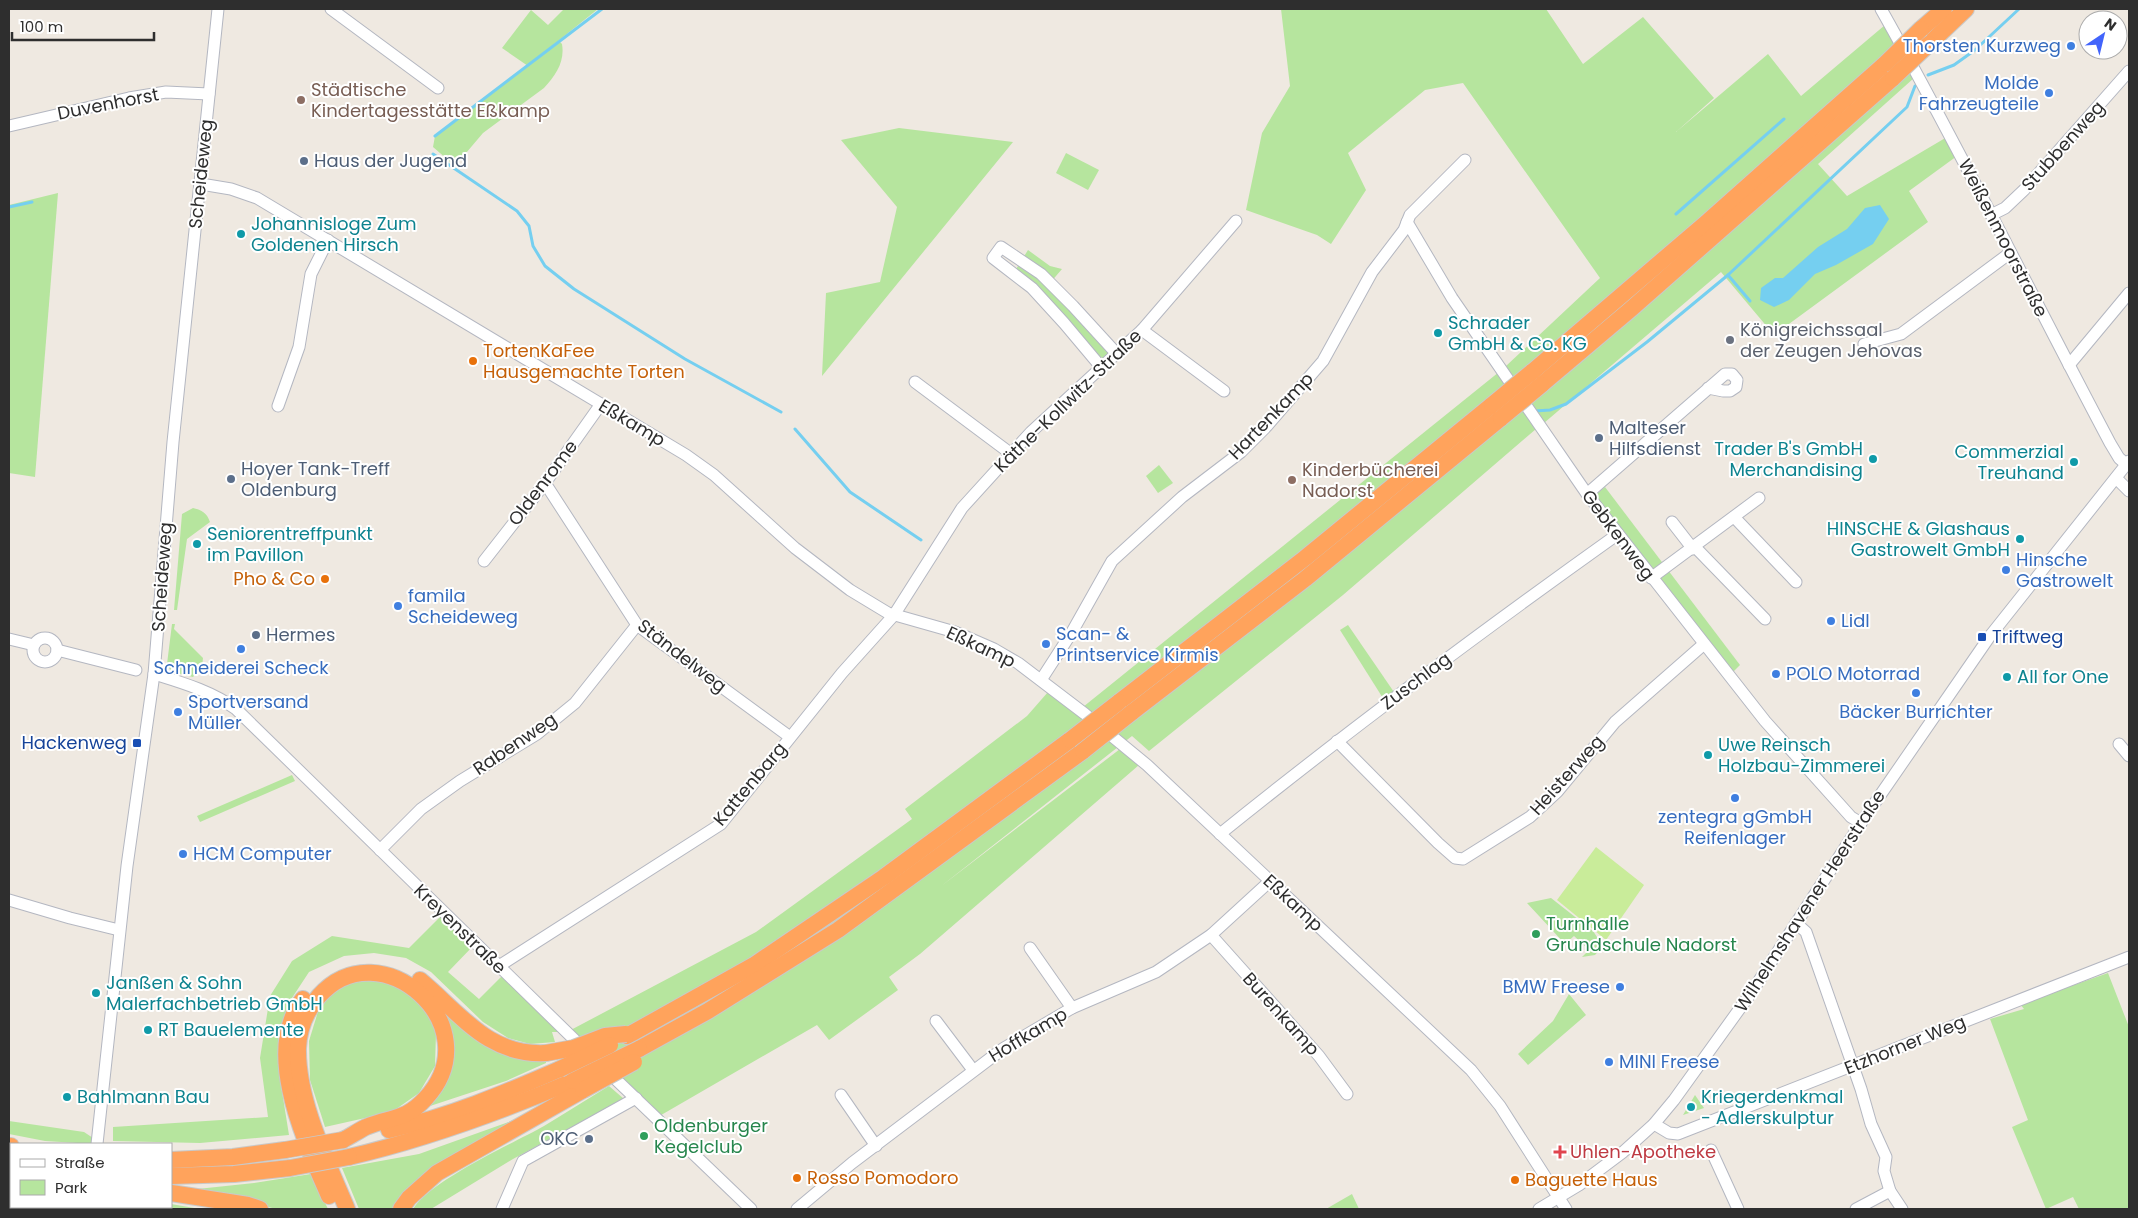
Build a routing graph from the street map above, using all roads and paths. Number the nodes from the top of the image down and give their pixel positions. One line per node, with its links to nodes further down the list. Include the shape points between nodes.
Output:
1 (218, 9): 9 (street, Scheideweg)
2 (331, 9): 8 (street)
3 (1944, 9): 6 (highway)
4 (1966, 9): 6 (highway)
5 (1885, 10): 13 (street, Weißenmoorstraße)
6 (1925, 36): 29 (highway, bridge, via 1631,309)
7 (2129, 71): 13 (street, Stubbenweg, via 2024,190 2005,208)
8 (438, 88)
9 (209, 94): 10 (street, Duvenhorst, via 166,92); 12 (street, Scheideweg)
10 (9, 126)
11 (1465, 160): 15 (street, Hartenkamp, via 1410,215)
12 (201, 184): 16 (street, Eßkamp, via 257,198); 52 (street, Scheideweg, via 173,442)
13 (1991, 215): 17 (street, Weißenmoorstraße)
14 (1236, 221): 19 (street, Käthe-Kollwitz-Straße)
15 (1408, 222): 35 (street, Gebkenweg, via 1452,298); 53 (street, Hartenkamp, via 1372,272 1323,361 1242,452 1182,497 1112,561)
16 (328, 240): 27 (street, Eßkamp); 28 (street, via 311,274 299,347)
17 (2010, 253): 20 (street, via 1901,334); 22 (street, Weißenmoorstraße)
18 (2129, 293): 22 (street)
19 (1142, 330): 21 (street, Käthe-Kollwitz-Straße); 26 (street)
20 (1864, 344)
21 (1116, 353): 23 (street, Käthe-Kollwitz-Straße); 23 (street, via 1040,274 1000,247 993,258 1032,288)
22 (2069, 365): 31 (street, Weißenmoorstraße, via 2119,458)
23 (1101, 367): 30 (street, Käthe-Kollwitz-Straße)
24 (915, 382): 30 (street)
25 (1708, 388): 35 (street)
26 (1224, 391)
27 (601, 404): 33 (street, Oldenrome); 44 (street, Eßkamp, via 697,462 835,580)
28 (278, 406)
29 (1496, 412): 71 (highway, bridge, via 1070,740 884,877); 71 (highway, bridge, via 1305,579 1083,751 838,930 708,1011)
30 (1010, 453): 44 (street, Käthe-Kollwitz-Straße, via 962,508)
31 (2128, 463): 32 (street, Wilhelmshavener Heerstraße)
32 (2116, 478): 34 (street); 58 (street, Wilhelmshavener Heerstraße, via 1990,636)
33 (545, 483): 41 (street, Oldenrome); 46 (street, Ständelweg)
34 (2129, 491)
35 (1587, 494): 39 (street, Gebkenweg)
36 (1759, 498): 37 (street)
37 (1734, 517): 40 (street); 43 (street)
38 (1672, 522): 40 (street)
39 (1618, 534): 42 (street, Gebkenweg); 55 (street, Zuschlag)
40 (1694, 548): 42 (street); 45 (street)
41 (484, 561)
42 (1652, 578): 49 (street, Gebkenweg)
43 (1796, 582)
44 (894, 615): 53 (street, Eßkamp, via 955,632 994,649); 54 (street, Kattenbarg, via 846,667)
45 (1765, 620)
46 (638, 625): 54 (street, Ständelweg); 60 (street, Rabenweg, via 575,703 537,734 421,809)
47 (9, 639): 48 (street)
48 (34, 644): 50 (street, via 42,637 50,638); 50 (street, via 33,653 42,662 54,658)
49 (1704, 644): 55 (street, Heisterweg, via 1614,722 1557,792 1530,817 1463,859 1455,858 1438,844); 58 (street, Gebkenweg, via 1765,720)
50 (58, 650): 51 (street)
51 (136, 670)
52 (154, 674): 60 (street, Kreyenstraße, via 219,697 236,708); 64 (street, Scheideweg)
53 (1041, 680): 59 (street, Eßkamp, via 1133,753)
54 (790, 737): 68 (street, Kattenbarg, via 721,824)
55 (1337, 740): 59 (street, Zuschlag)
56 (2119, 744): 57 (street)
57 (2129, 756)
58 (1861, 823): 63 (street, Wilhelmshavener Heerstraße)
59 (1220, 834): 61 (street, Eßkamp)
60 (380, 850): 68 (street, Kreyenstraße)
61 (1270, 881): 65 (street, Hoffkamp); 87 (street, Eßkamp, via 1481,1080)
62 (9, 900): 64 (street)
63 (1796, 924): 72 (street, via 1806,932); 78 (street, Wilhelmshavener Heerstraße, via 1746,1000)
64 (119, 930): 80 (street, Scheideweg)
65 (1211, 936): 69 (street, Hoffkamp, via 1156,972); 75 (street, Burenkamp, via 1319,1056)
66 (1030, 948): 69 (street)
67 (2129, 957): 72 (street, Etzhorner Weg)
68 (499, 966): 77 (street, Kreyenstraße)
69 (1072, 1008): 73 (street, Hoffkamp, via 1004,1048)
70 (936, 1021): 73 (street)
71 (634, 1042): 74 (highway, bridge); 79 (highway, bridge, via 412,1125); 89 (highway, bridge, via 606,1036 574,1048 526,1053 501,1047 480,1034 419,979 399,969 374,964 357,965 327,977 301,1001 291,1021 286,1049 288,1080 303,1129)
72 (1852, 1066): 78 (street, Etzhorner Weg, via 1678,1134); 85 (street, via 1871,1124 1886,1157 1884,1171)
73 (974, 1070): 81 (street, Hoffkamp)
74 (578, 1085): 84 (highway, bridge, via 392,1147 349,1157 290,1168); 91 (highway, via 437,1173)
75 (1348, 1094)
76 (841, 1095): 81 (street)
77 (636, 1098): 92 (street, via 523,1161); 93 (street, Kreyenstraße)
78 (1654, 1124): 87 (street, Wilhelmshavener Heerstraße, via 1623,1152)
79 (343, 1140): 83 (highway, bridge, via 233,1157); 90 (highway, via 367,1127 402,1118 426,1098 442,1072 446,1044 440,1020 422,994 394,978 361,974 337,982 312,1004 300,1031 298,1046 302,1086)
80 (96, 1143)
81 (876, 1146): 94 (street, Hoffkamp)
82 (1711, 1150): 97 (street)
83 (172, 1160)
84 (172, 1176)
85 (1890, 1191): 98 (street); 99 (street)
86 (172, 1193): 88 (highway)
87 (1558, 1198): 95 (street, Wilhelmshavener Heerstraße); 96 (street, Eßkamp)
88 (260, 1209)
89 (336, 1209)
90 (347, 1209)
91 (402, 1209)
92 (502, 1209)
93 (751, 1209)
94 (797, 1209)
95 (1539, 1209)
96 (1566, 1209)
97 (1738, 1209)
98 (1856, 1209)
99 (1902, 1209)

